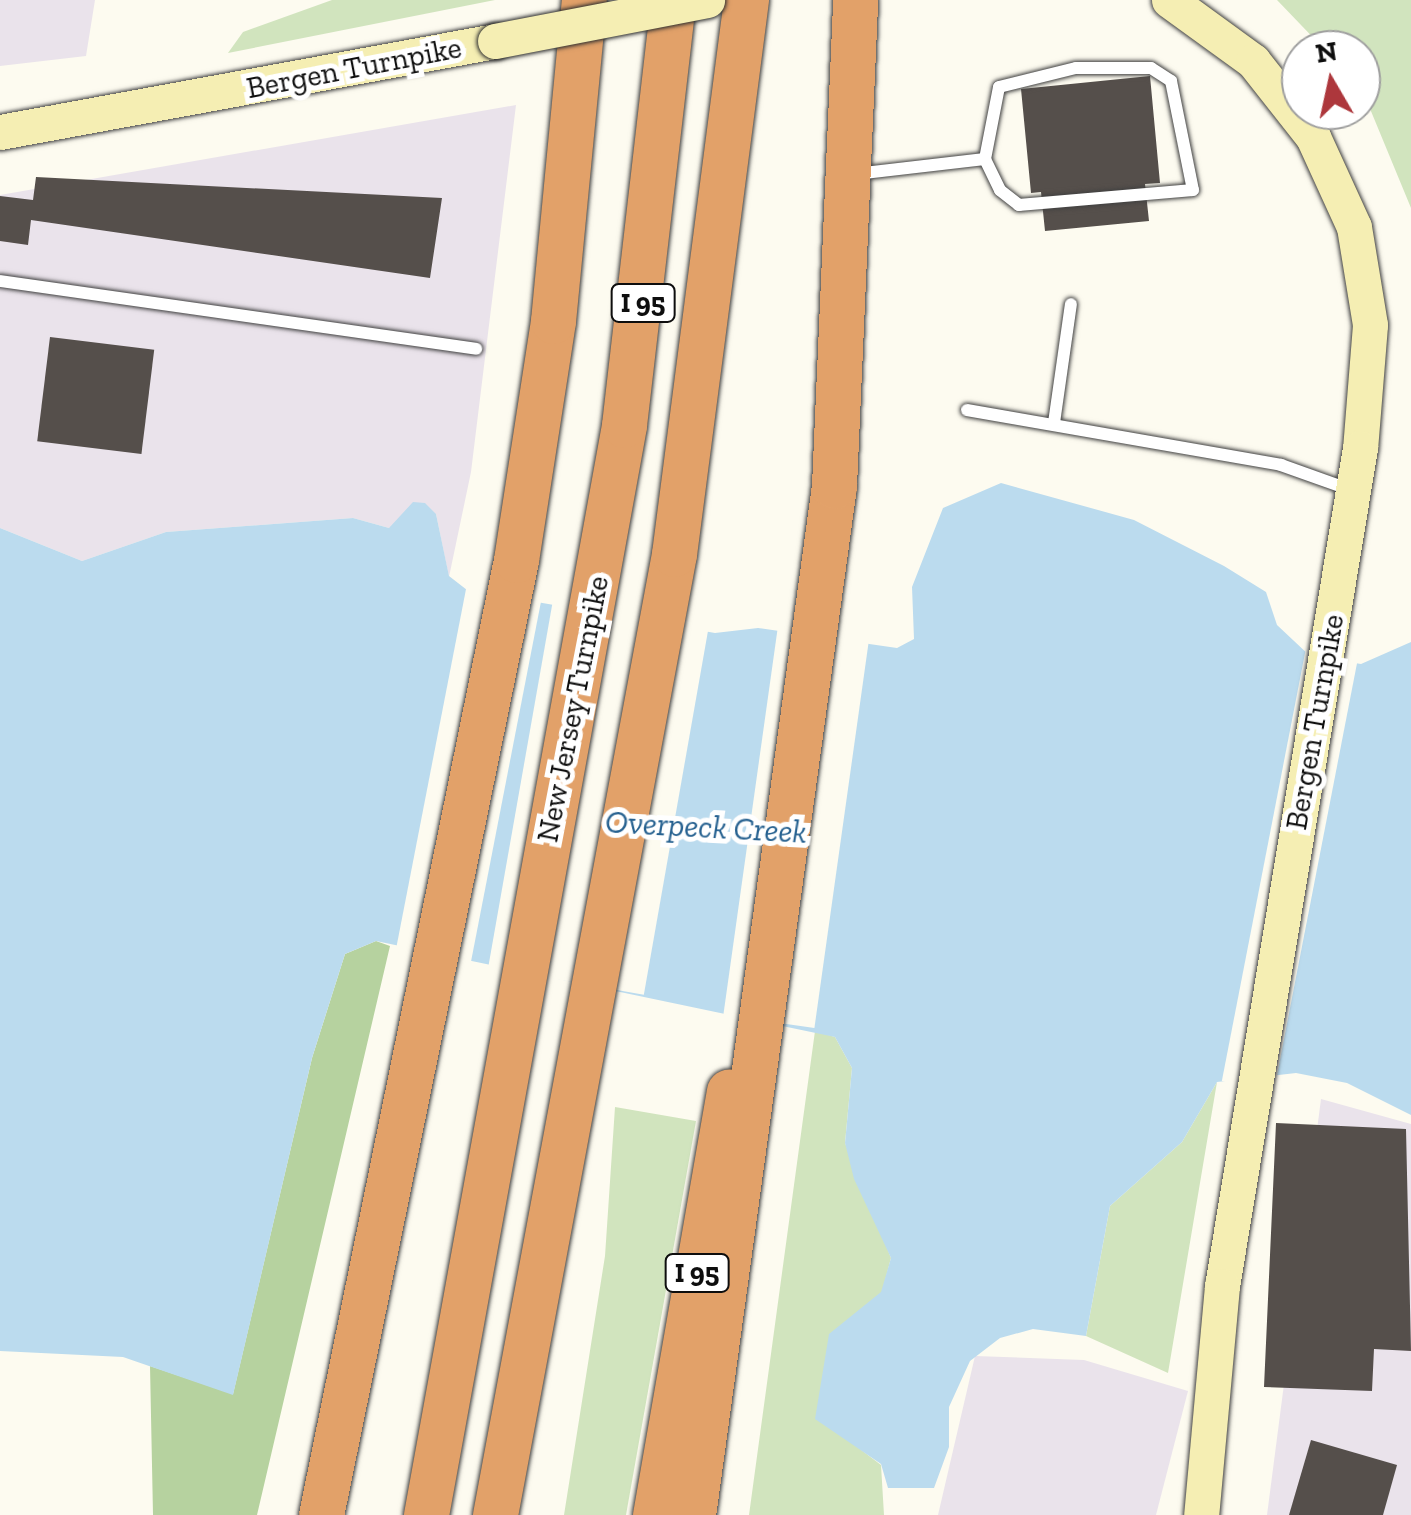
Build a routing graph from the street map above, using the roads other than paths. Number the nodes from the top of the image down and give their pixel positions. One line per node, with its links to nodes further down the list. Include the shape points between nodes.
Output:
1 (584, 0): 18 (highway, via 555,305 516,560)
2 (674, 0): 19 (highway, New Jersey Turnpike / I 95, via 644,300 594,603)
3 (707, 0): 7 (main road, Bergen Turnpike, bridge)
4 (746, 0): 17 (highway, via 704,367)
5 (855, 0): 9 (highway, I 95)
6 (1169, 0): 15 (main road, Bergen Turnpike, via 1270,79 1345,202 1370,325)
7 (0, 132)
8 (985, 159): 8 (lane, via 1019,205 1192,190 1187,127 1171,81 1151,68 1076,68 1000,87); 9 (lane)
9 (852, 174): 16 (highway, I 95, via 820,610)
10 (0, 282): 12 (lane)
11 (1071, 304): 14 (lane)
12 (476, 349)
13 (967, 410): 14 (lane)
14 (1054, 424): 15 (lane, via 1281,465)
15 (1354, 491): 28 (main road, Bergen Turnpike, via 1219,1304)
16 (752, 1035): 26 (highway, I 95); 27 (highway, I 95)
17 (569, 1146): 24 (highway); 25 (highway)
18 (360, 1290): 20 (highway); 21 (highway)
19 (439, 1412): 22 (highway, I 95); 23 (highway, I 95)
20 (293, 1515)
21 (321, 1515)
22 (408, 1515)
23 (426, 1515)
24 (495, 1515)
25 (528, 1515)
26 (655, 1515)
27 (694, 1515)
28 (1201, 1515)

